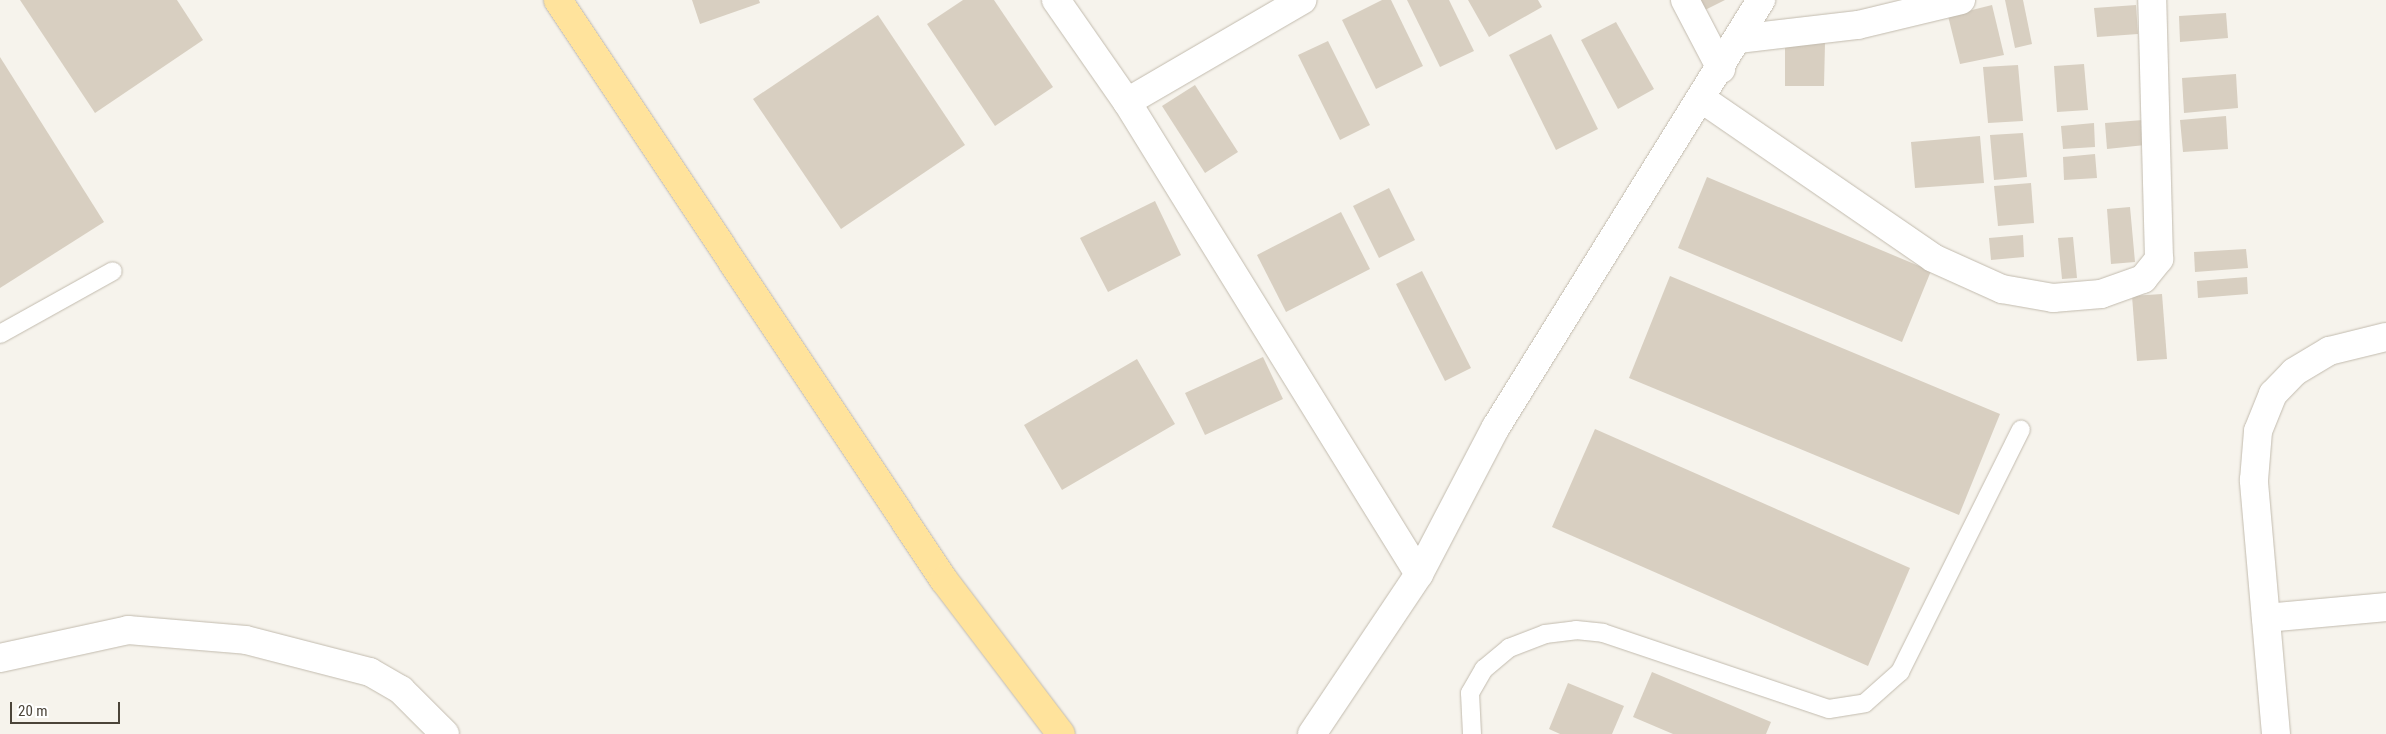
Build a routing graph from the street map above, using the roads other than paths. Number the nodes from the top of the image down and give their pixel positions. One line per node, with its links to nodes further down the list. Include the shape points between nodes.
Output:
1 (558, 0): 21 (main road, via 944,580)
2 (1056, 0): 11 (street)
3 (1302, 0): 11 (street)
4 (1685, 0): 9 (street)
5 (1761, 0): 8 (street)
6 (1961, 0): 8 (street, via 1858,25)
7 (2152, 0): 10 (street, via 2159,259 2142,279 2101,294 2053,298 2002,289 1933,258)
8 (1738, 39): 9 (street)
9 (1721, 69): 10 (street)
10 (1702, 100): 16 (street, via 1496,427)
11 (1126, 102): 16 (street)
12 (113, 271): 13 (lane)
13 (0, 334)
14 (2386, 337): 18 (street, via 2329,351 2294,372 2273,394 2258,431 2254,480)
15 (2021, 428): 23 (lane, via 1900,672 1865,703 1829,709 1603,633 1576,630 1545,634 1509,648 1484,669 1470,693)
16 (1419, 574): 22 (street)
17 (2386, 607): 18 (street)
18 (2266, 618): 24 (street)
19 (0, 658): 20 (street, via 128,630 246,640 370,672 401,690)
20 (445, 734)
21 (1061, 734)
22 (1312, 734)
23 (1472, 734)
24 (2276, 734)

